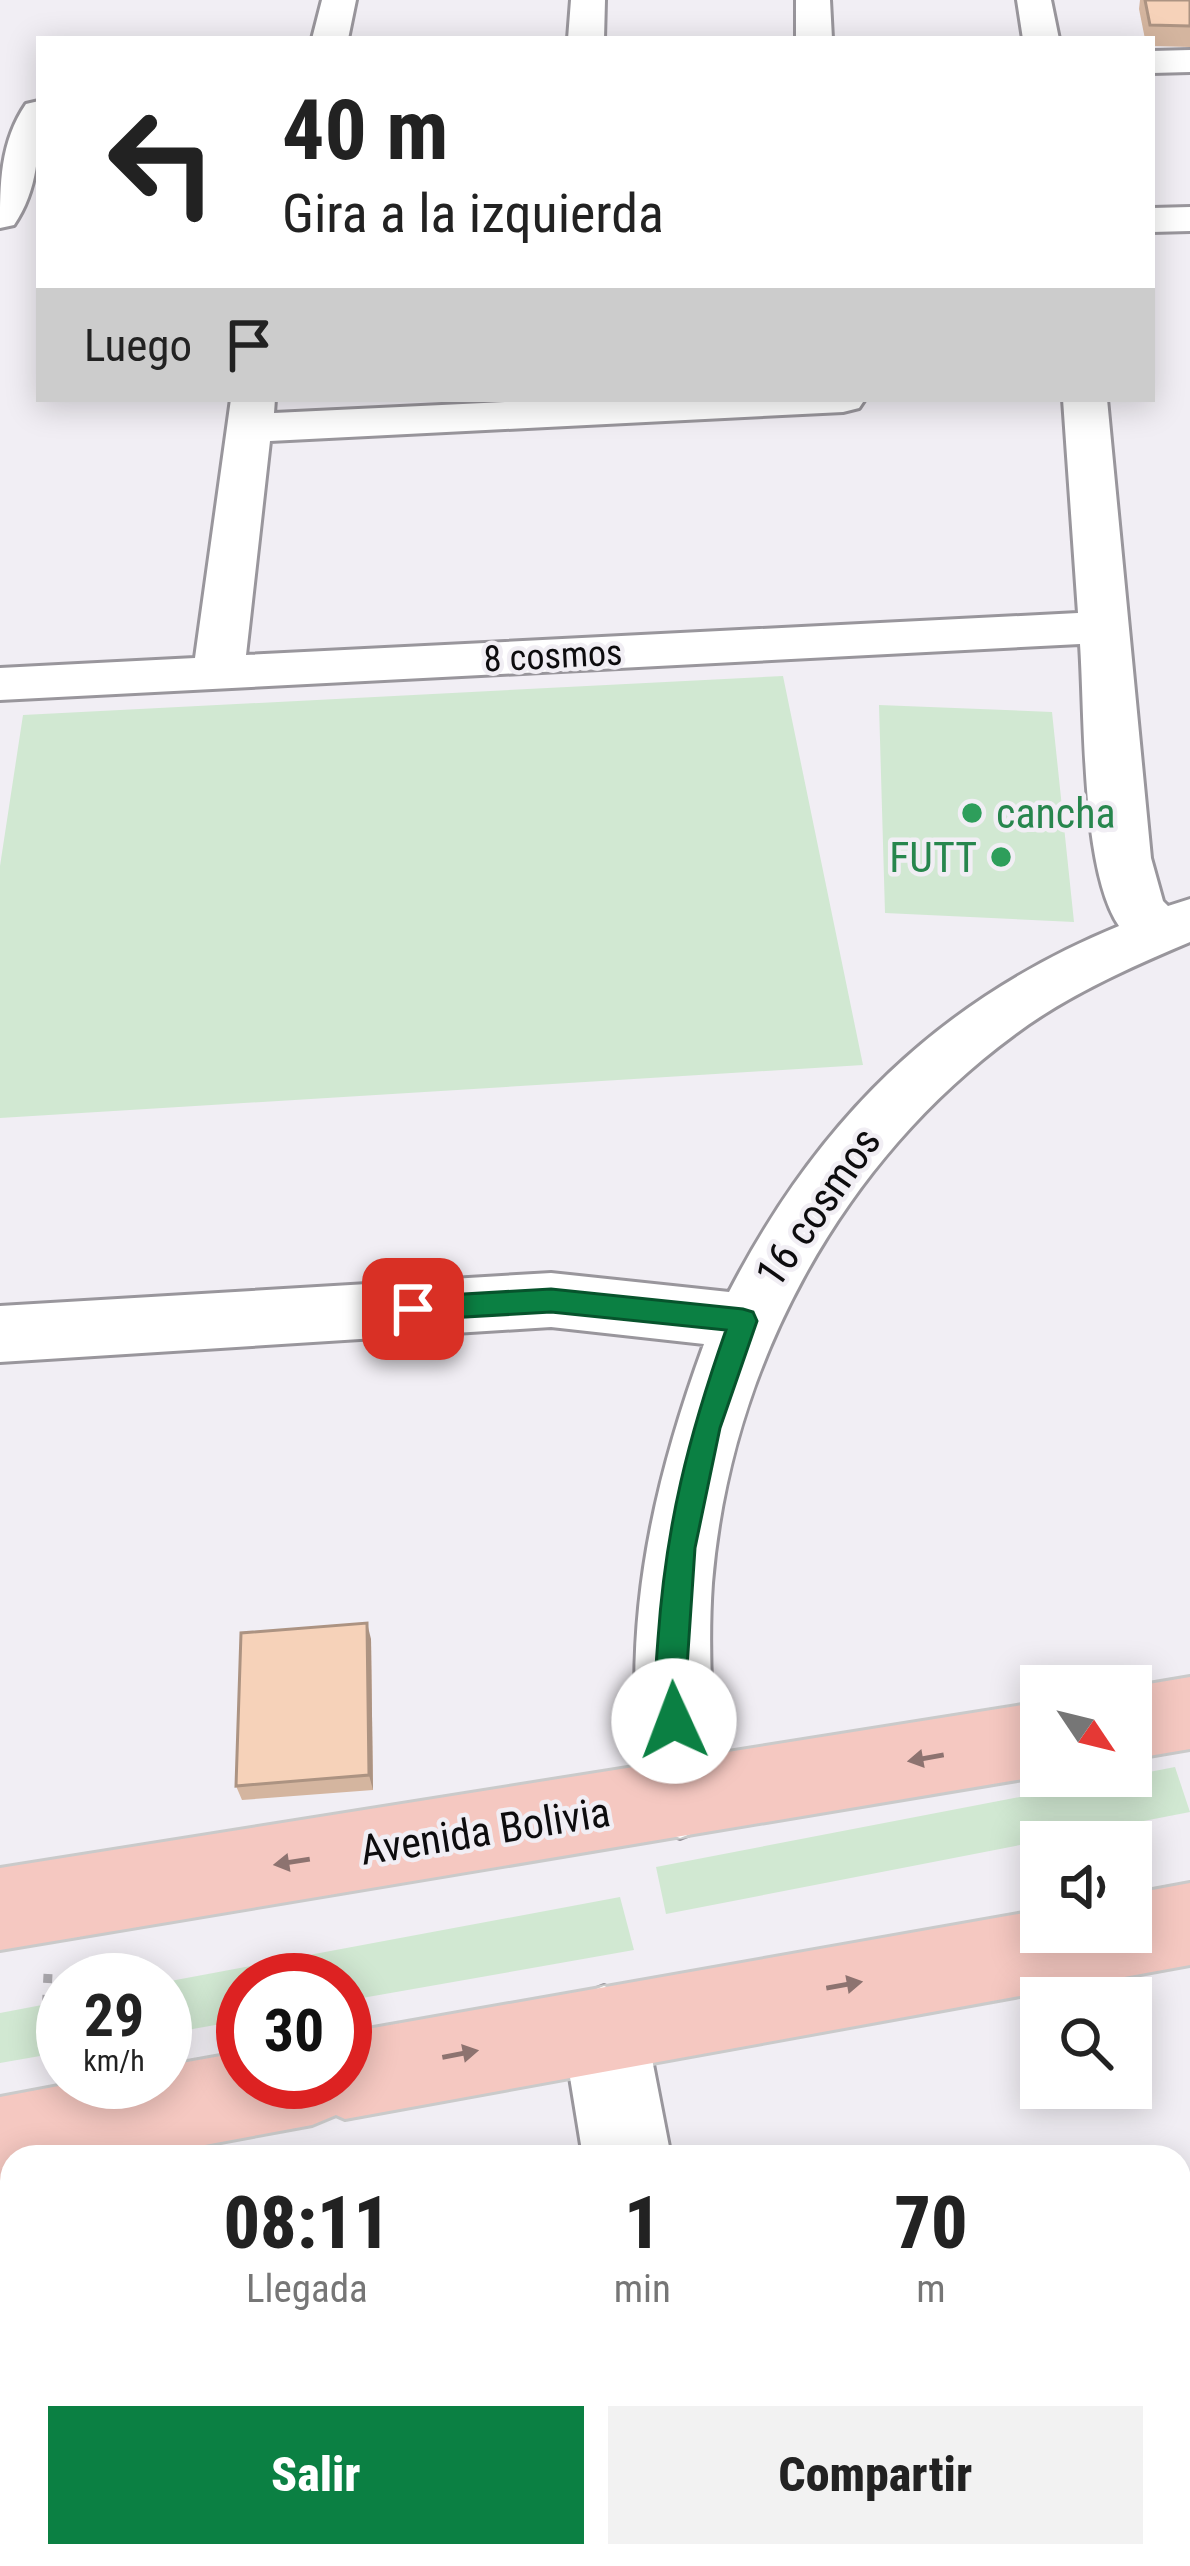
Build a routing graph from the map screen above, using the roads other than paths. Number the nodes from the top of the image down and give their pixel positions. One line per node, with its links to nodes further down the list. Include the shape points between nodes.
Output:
1 (339, 0): 5 (street)
2 (589, 0): 6 (street)
3 (813, 0): 7 (street)
4 (1034, 0): 8 (street)
5 (331, 36)
6 (586, 36)
7 (814, 36)
8 (1040, 36)
9 (1190, 61): 10 (street)
10 (1155, 62)
11 (0, 107): 12 (street)
12 (36, 109)
13 (36, 117): 14 (street)
14 (0, 216)
15 (1190, 219): 16 (street)
16 (1155, 220)
17 (716, 402): 19 (street)
18 (1085, 402): 20 (street)
19 (251, 413): 21 (street)
20 (1107, 627): 21 (street, 8 cosmos); 23 (street, via 1123,858 1137,910)
21 (218, 673): 22 (street, 8 cosmos)
22 (0, 684)
23 (1174, 925): 24 (street, 16 cosmos, via 1084,964 948,1052 833,1170)
24 (743, 1321): 25 (street, via 551,1300); 29 (street, 16 cosmos, via 706,1428 680,1548 671,1682)
25 (0, 1334)
26 (1190, 1713): 27 (main road)
27 (1152, 1720)
28 (1020, 1743): 29 (main road, Avenida Bolivia, one-way to 29)
29 (680, 1800): 30 (main road, Avenida Bolivia, one-way to 30)
30 (26, 1905)
31 (1190, 1924): 32 (main road, one-way to 31)
32 (604, 2027): 33 (main road, one-way to 32); 36 (street)
33 (372, 2071)
34 (216, 2100): 35 (main road)
35 (20, 2136)
36 (625, 2145)

